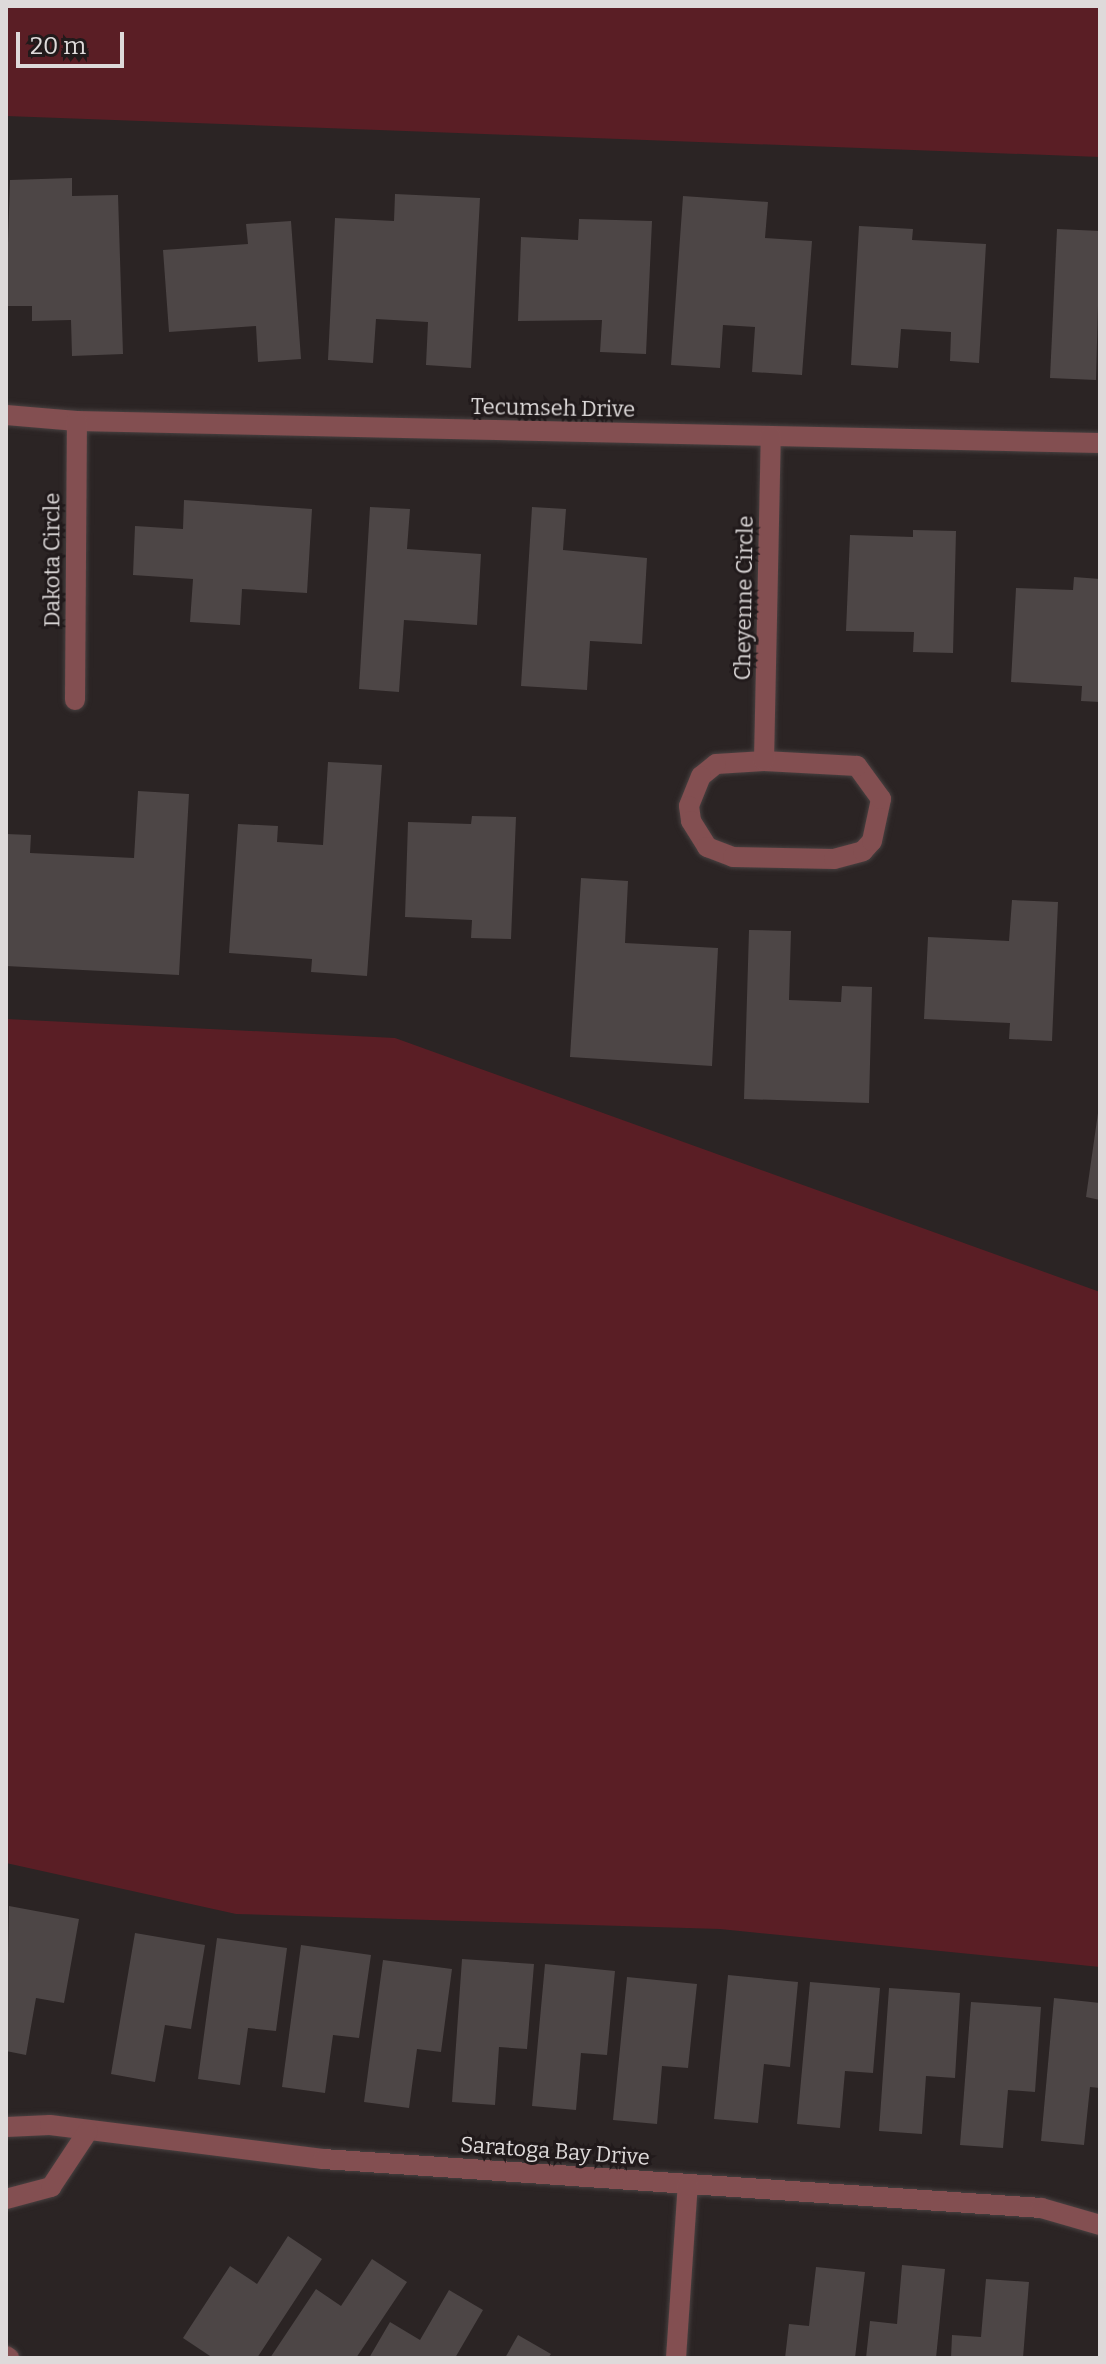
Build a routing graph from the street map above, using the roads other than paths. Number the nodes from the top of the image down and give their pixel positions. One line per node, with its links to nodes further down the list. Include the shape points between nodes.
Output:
1 (6, 415): 2 (street, Tecumseh Drive)
2 (77, 421): 3 (street, Tecumseh Drive); 5 (street, Dakota Circle)
3 (771, 436): 4 (street, Tecumseh Drive); 6 (street, Cheyenne Circle)
4 (1100, 443)
5 (75, 700)
6 (764, 761): 6 (street, via 857,766 881,799 872,841 863,851 834,859 733,857 707,847 691,821 689,806 701,776 716,764)
7 (6, 2127): 8 (street, Saratoga Bay Drive)
8 (88, 2131): 9 (street, Saratoga Bay Drive, via 323,2159); 10 (street, via 51,2187)
9 (688, 2184): 11 (street, Saratoga Bay Drive, via 1041,2208); 12 (street)
10 (6, 2199)
11 (1100, 2225)
12 (676, 2358)

